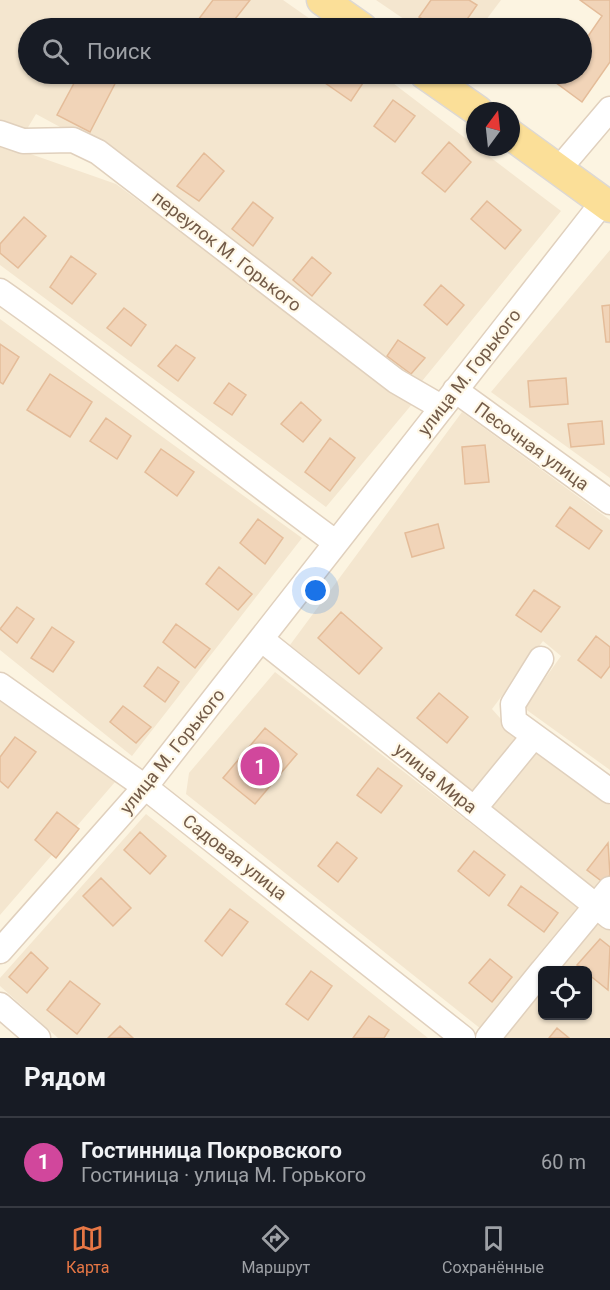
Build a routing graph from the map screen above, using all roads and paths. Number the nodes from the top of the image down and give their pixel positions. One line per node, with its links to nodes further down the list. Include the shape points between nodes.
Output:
1 (322, 0): 2 (main road)
2 (348, 18)
3 (439, 84): 4 (main road)
4 (466, 103)
5 (610, 109): 8 (street)
6 (0, 133): 11 (street, переулок М. Горького, via 23,141 73,140 98,152 396,381)
7 (520, 141): 8 (main road)
8 (559, 169): 9 (main road)
9 (606, 204): 11 (street, улица М. Горького)
10 (0, 291): 13 (street)
11 (448, 399): 12 (street, Песочная улица); 13 (street, улица М. Горького)
12 (610, 502)
13 (335, 542): 14 (street, улица М. Горького)
14 (261, 639): 18 (street, улица М. Горького); 20 (street, улица Мира)
15 (542, 659): 17 (street, via 513,704 514,721)
16 (0, 685): 18 (street, Садовая улица)
17 (533, 737): 19 (street); 20 (street)
18 (145, 787): 22 (street, улица М. Горького); 27 (street, Садовая улица)
19 (610, 791)
20 (474, 809): 21 (street, улица Мира)
21 (605, 904): 23 (street)
22 (0, 951)
23 (548, 966)
24 (538, 977): 28 (street)
25 (0, 1005): 26 (street)
26 (38, 1038)
27 (463, 1038)
28 (488, 1038)

